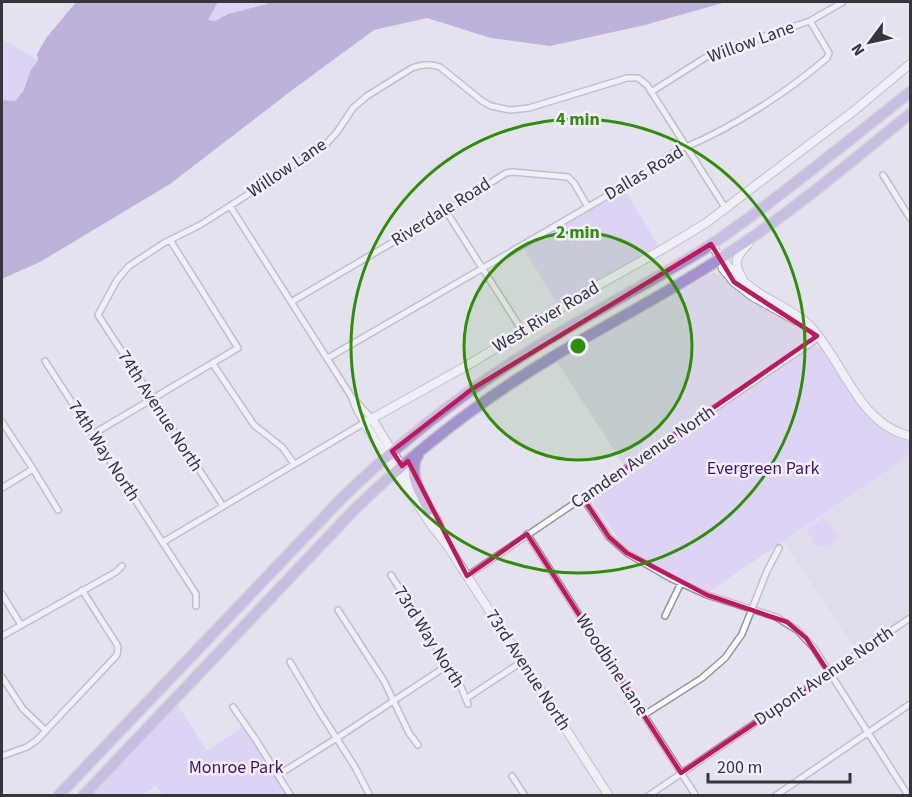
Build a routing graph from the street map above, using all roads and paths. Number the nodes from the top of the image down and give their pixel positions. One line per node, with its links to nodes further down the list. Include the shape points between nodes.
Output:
1 (843, 2): 2 (street, Willow Lane)
2 (810, 21): 4 (street, Willow Lane, via 711,54); 7 (street, Dallas Road, via 829,53 827,58 784,92)
3 (910, 64): 11 (street, West River Road)
4 (651, 92): 7 (street); 9 (street, Willow Lane, via 643,81 633,77 510,110 490,106 440,67 418,65 352,108 325,145)
5 (910, 92): 16 (highway, via 775,199)
6 (910, 114): 14 (highway)
7 (686, 147): 10 (street, Dallas Road); 11 (street)
8 (883, 175): 13 (street)
9 (230, 206): 15 (street, Willow Lane); 20 (street, 73rd Avenue North)
10 (588, 207): 12 (street, Riverdale Road, via 568,177 513,172 500,176); 18 (street, Dallas Road)
11 (726, 209): 22 (street, West River Road)
12 (446, 211): 18 (street); 20 (street, Riverdale Road)
13 (910, 218)
14 (764, 229): 17 (highway); 19 (street, via 738,254 736,263 739,273)
15 (170, 240): 21 (street, Willow Lane, via 123,272); 26 (street, via 238,348)
16 (711, 244): 17 (street); 35 (highway, via 488,378)
17 (721, 259): 19 (street); 23 (street, via 723,269 734,282); 34 (highway, via 537,367 483,402)
18 (482, 268): 22 (street); 24 (street, Dallas Road)
19 (758, 293): 23 (street, via 788,310)
20 (291, 302): 24 (street, 73rd Avenue North)
21 (98, 315): 28 (street, 74th Avenue North)
22 (523, 332): 29 (street, West River Road)
23 (817, 336): 33 (street, via 875,418 893,431); 40 (street, Camden Avenue North)
24 (328, 358): 27 (street, 73rd Avenue North)
25 (45, 361): 32 (street, 74th Way North)
26 (213, 364): 28 (street); 36 (street, via 254,425 283,448)
27 (351, 396): 29 (street, 73rd Avenue North); 31 (street, 73rd Avenue North)
28 (152, 399): 32 (street); 41 (street, 74th Avenue North)
29 (372, 418): 31 (street, West River Road); 35 (street, 73rd Avenue North)
30 (2, 422): 37 (street)
31 (364, 423): 35 (street, 73rd Avenue North); 36 (street, West River Road)
32 (93, 434): 45 (street, 74th Way North)
33 (910, 436)
34 (420, 451): 38 (highway); 43 (highway, via 413,473)
35 (389, 454): 38 (street, 73rd Avenue North); 79 (highway, via 343,497)
36 (294, 464): 41 (street, West River Road)
37 (33, 469): 39 (street); 42 (street)
38 (399, 469): 43 (street, 73rd Avenue North); 46 (street, 73rd Avenue North); 80 (highway, via 355,509)
39 (2, 488)
40 (583, 498): 44 (street, Camden Avenue North); 51 (street, via 617,545)
41 (223, 506): 45 (street, West River Road)
42 (58, 510)
43 (429, 510): 46 (street, 73rd Avenue North)
44 (527, 534): 50 (street, Camden Avenue North); 69 (street, Woodbine Lane)
45 (163, 542): 54 (street, 74th Way North, via 196,594)
46 (447, 545): 50 (street, 73rd Avenue North)
47 (779, 548): 55 (street)
48 (122, 566): 52 (street)
49 (391, 575): 63 (street, 73rd Way North)
50 (467, 576): 61 (street, 73rd Avenue North)
51 (681, 583): 55 (street); 57 (street)
52 (82, 590): 59 (street); 70 (street, via 118,651 116,658)
53 (2, 594): 59 (street)
54 (196, 606)
55 (752, 609): 64 (street, via 797,630); 69 (street, via 734,647 714,669)
56 (338, 610): 66 (street)
57 (665, 616)
58 (910, 618): 64 (street, Dupont Avenue North)
59 (21, 625): 60 (street)
60 (2, 636)
61 (523, 661): 63 (street, 73rd Way North, via 468,701); 84 (street, 73rd Avenue North)
62 (290, 662): 72 (street)
63 (448, 665): 66 (street)
64 (829, 673): 71 (street); 75 (street, Dupont Avenue North)
65 (2, 677): 70 (street, via 23,709)
66 (394, 700): 72 (street); 73 (street, via 399,716)
67 (910, 704): 71 (street)
68 (233, 707): 76 (street)
69 (644, 715): 75 (street, Woodbine Lane)
70 (46, 731): 74 (street, via 32,744)
71 (867, 733): 78 (street); 87 (street)
72 (337, 738): 76 (street); 82 (street)
73 (418, 745)
74 (2, 756)
75 (681, 773): 85 (street, Dupont Avenue North); 86 (street, Woodbine Lane)
76 (278, 775): 81 (street)
77 (512, 776): 83 (street)
78 (906, 792)
79 (58, 795)
80 (83, 795)
81 (291, 795)
82 (370, 795)
83 (525, 795)
84 (609, 795)
85 (648, 795)
86 (696, 795)
87 (775, 795)

